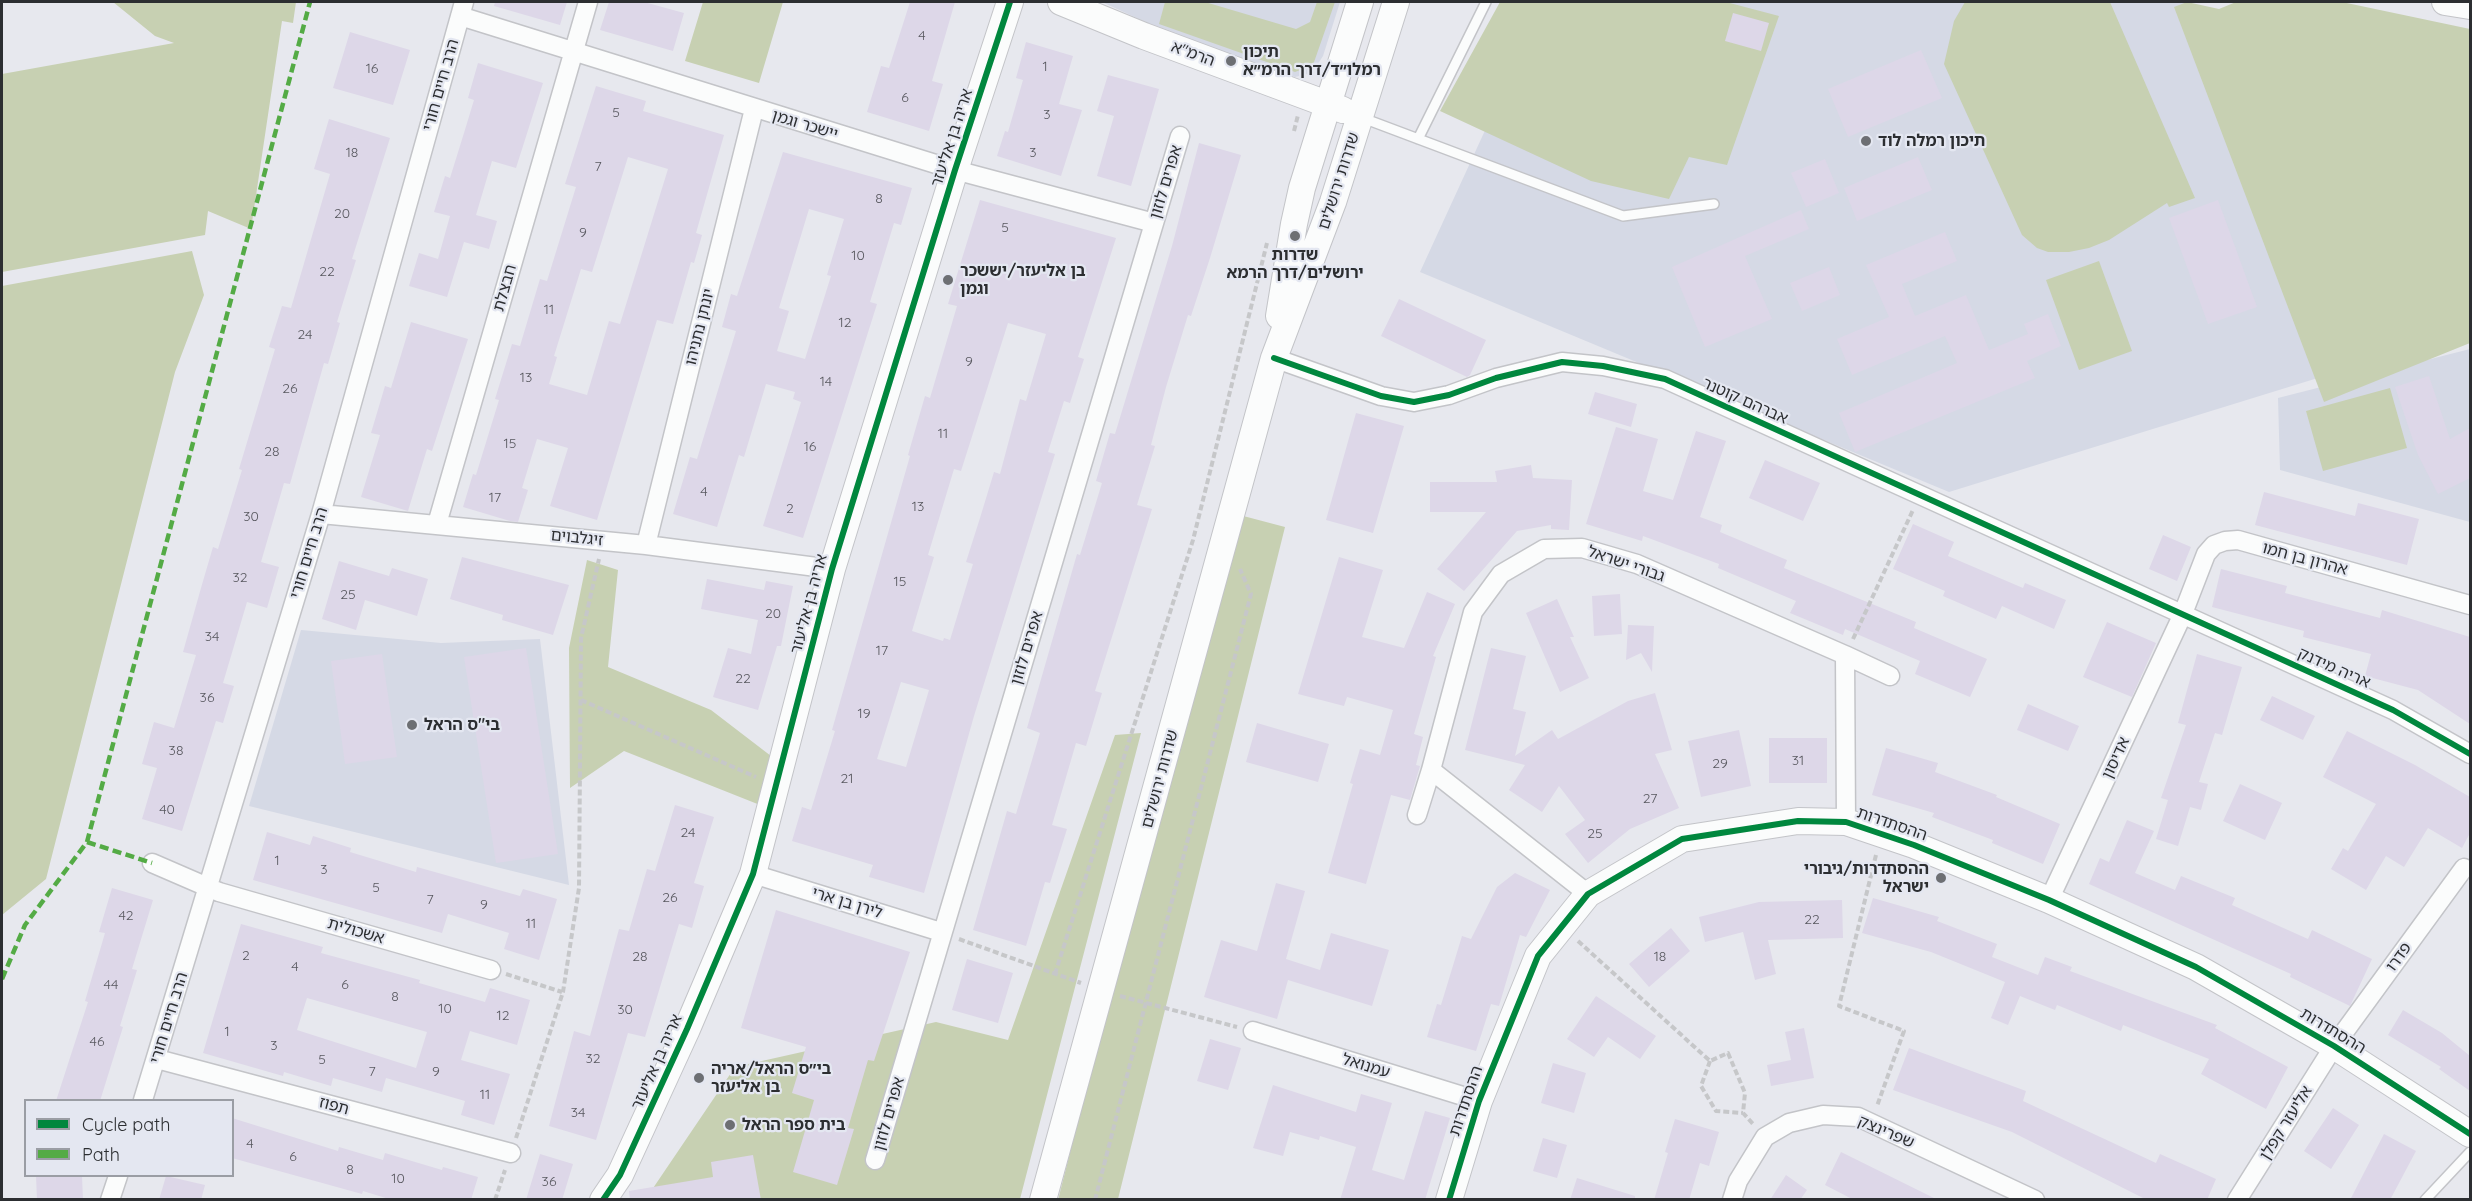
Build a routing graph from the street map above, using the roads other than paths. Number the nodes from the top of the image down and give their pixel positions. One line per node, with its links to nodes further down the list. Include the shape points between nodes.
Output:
1 (588, 2): 10 (street, חבצלת)
2 (1010, 2): 16 (street, אריה בן אליעזר)
3 (1061, 2): 11 (street, הרמ"א)
4 (1360, 2): 11 (street, שדרות ירושלים)
5 (1396, 2): 13 (street, שדרות ירושלים)
6 (1486, 2): 15 (lane)
7 (2445, 2): 8 (street)
8 (2470, 6)
9 (462, 9): 10 (street, יישכר וגמן); 20 (street, הרב חיים חורי)
10 (573, 51): 12 (street, יישכר וגמן); 21 (street, חבצלת)
11 (1328, 105): 13 (street, הרמ"א); 19 (street, שדרות ירושלים, via 1294,224)
12 (754, 110): 16 (street, יישכר וגמן); 22 (street, יונתן נתניהו)
13 (1360, 117): 15 (lane); 19 (street, שדרות ירושלים, via 1333,202)
14 (1180, 136): 18 (street, אפרים לוזון)
15 (1418, 139): 17 (lane, via 1623,216)
16 (955, 170): 18 (street, יישכר וגמן); 23 (street, אריה בן אליעזר)
17 (1714, 204)
18 (1154, 223): 38 (street, אפרים לוזון)
19 (1274, 358): 25 (street, אברהם קוטנר, via 1381,396 1414,402 1562,362 1665,379); 52 (street, שדרות ירושלים)
20 (321, 514): 21 (street, זיגלבוים); 35 (street, הרב חיים חורי)
21 (437, 524): 22 (street, זיגלבוים)
22 (646, 545): 23 (street, זיגלבוים)
23 (832, 568): 34 (street, אריה בן אליעזר)
24 (2470, 604): 25 (street, אהרון בן חמו, via 2238,540 2214,545 2206,554)
25 (2182, 616): 28 (street, אריה מידנק, via 2393,710); 37 (street, אדיסון)
26 (1845, 655): 27 (street, גבורי ישראל); 29 (street, גבורי ישראל, via 1636,564 1582,548 1544,549 1501,574 1473,612); 31 (street)
27 (1890, 676)
28 (2470, 754)
29 (1431, 770): 30 (street, גבורי ישראל); 36 (street)
30 (1417, 815)
31 (1846, 822): 36 (street, ההסתדרות, via 1798,821 1682,839); 37 (street, ההסתדרות)
32 (152, 863): 35 (street, אשכולית)
33 (2464, 868): 41 (street, פדרו)
34 (753, 874): 38 (street, לירן בן ארי); 51 (street, אריה בן אליעזר, via 683,1040 620,1175)
35 (209, 888): 39 (street, אשכולית); 42 (street, הרב חיים חורי)
36 (1588, 894): 44 (street, ההסתדרות, via 1538,956)
37 (2049, 900): 41 (street, ההסתדרות, via 2196,967)
38 (941, 932): 48 (street, אפרים לוזון)
39 (491, 970)
40 (1253, 1031): 44 (street, עמנואל)
41 (2334, 1047): 45 (street, ההסתדרות); 56 (street, אליעזר קפלן)
42 (157, 1059): 43 (street, הרב חיים חורי); 47 (street, תפוז)
43 (144, 1099)
44 (1479, 1101): 53 (street, ההסתדרות)
45 (2470, 1134)
46 (2470, 1152): 57 (lane)
47 (511, 1153)
48 (875, 1160)
49 (118, 1177): 50 (street)
50 (110, 1200)
51 (603, 1200)
52 (1043, 1200)
53 (1449, 1200)
54 (1732, 1200): 55 (street, שפרינצק, via 1738,1181 1765,1137 1789,1124 1823,1115 1858,1117)
55 (2035, 1200)
56 (2237, 1200)
57 (2425, 1200)

